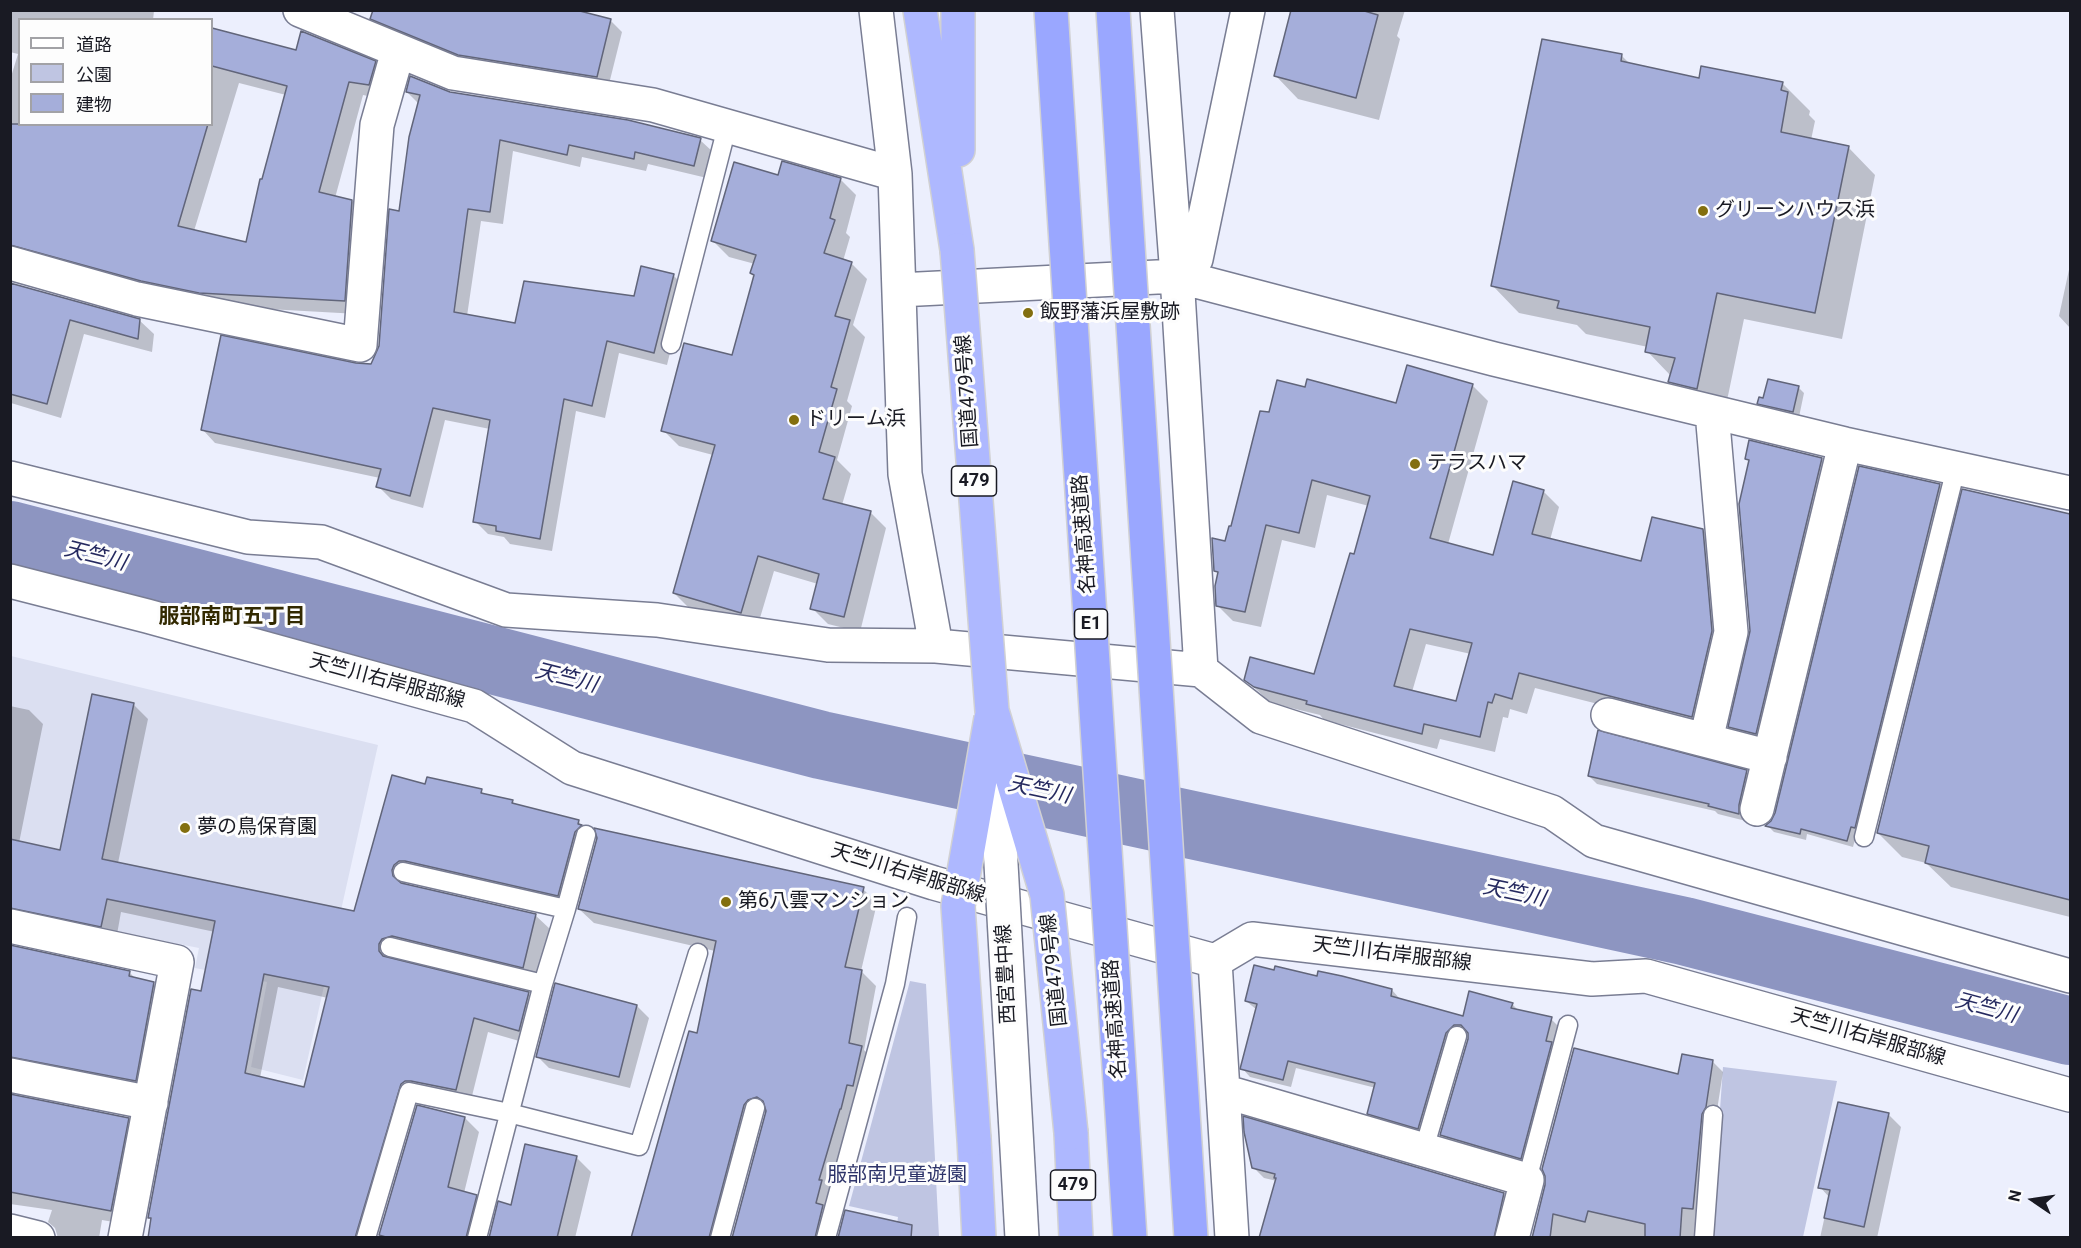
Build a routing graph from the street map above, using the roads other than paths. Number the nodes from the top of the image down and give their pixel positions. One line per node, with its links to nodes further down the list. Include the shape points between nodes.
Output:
1 (300, 10): 9 (street)
2 (876, 10): 11 (street)
3 (920, 10): 12 (highway, 国道479号線 / 479)
4 (958, 10): 12 (highway, 国道479号線 / 479)
5 (1051, 10): 60 (highway, 名神高速道路 / E1, bridge)
6 (1113, 10): 61 (highway, bridge)
7 (1157, 10): 14 (street)
8 (1248, 10): 14 (street, via 1196,260)
9 (398, 51): 10 (street, via 453,73 653,105); 13 (street, via 377,125 360,345 137,298)
10 (727, 127): 11 (street); 16 (lane)
11 (895, 174): 15 (street)
12 (957, 250): 25 (highway, 国道479号線 / 479, bridge)
13 (10, 262)
14 (1177, 276): 15 (street); 17 (street); 24 (street)
15 (899, 290): 23 (street, via 906,474)
16 (671, 344)
17 (1712, 412): 18 (street); 27 (street, via 1731,632)
18 (1845, 444): 19 (street); 28 (street)
19 (1956, 468): 21 (street); 31 (lane)
20 (10, 478): 23 (street, via 248,537 321,542 506,610 657,620 828,645)
21 (2070, 493)
22 (10, 581): 38 (street, 天竺川右岸服部線, via 474,706 572,768 934,883)
23 (936, 646): 24 (street)
24 (1201, 670): 39 (street, via 1261,717 1552,812 1594,841)
25 (992, 711): 57 (highway, 国道479号線 / 479, bridge, via 958,906); 58 (street, 西宮豊中線, bridge); 59 (highway, 国道479号線 / 479, bridge, via 1047,895 1071,1133)
26 (1608, 715): 27 (street)
27 (1706, 740): 28 (street)
28 (1770, 757): 29 (street)
29 (1757, 809)
30 (586, 835): 33 (lane)
31 (1864, 837)
32 (403, 872): 33 (lane)
33 (566, 909): 40 (lane)
34 (907, 917): 56 (lane, via 895,984)
35 (10, 926): 46 (street, via 177,962)
36 (390, 947): 40 (lane)
37 (698, 952): 48 (lane, via 639,1146)
38 (1215, 961): 44 (street); 45 (street, 天竺川右岸服部線, via 1252,939 1592,979 1647,976)
39 (2070, 976)
40 (543, 984): 48 (lane)
41 (1568, 1025): 51 (lane)
42 (1457, 1036): 50 (lane)
43 (10, 1076): 46 (street)
44 (1223, 1091): 50 (street); 62 (street)
45 (2070, 1095)
46 (151, 1103): 52 (street)
47 (754, 1108): 55 (lane)
48 (509, 1113): 53 (lane, via 409,1092); 54 (lane)
49 (1713, 1115): 64 (lane)
50 (1424, 1149): 51 (street)
51 (1527, 1180): 63 (street)
52 (125, 1238)
53 (366, 1238)
54 (477, 1238)
55 (720, 1238)
56 (825, 1238)
57 (979, 1238)
58 (1022, 1238)
59 (1076, 1238)
60 (1130, 1238)
61 (1191, 1238)
62 (1232, 1238)
63 (1512, 1238)
64 (1704, 1238)

